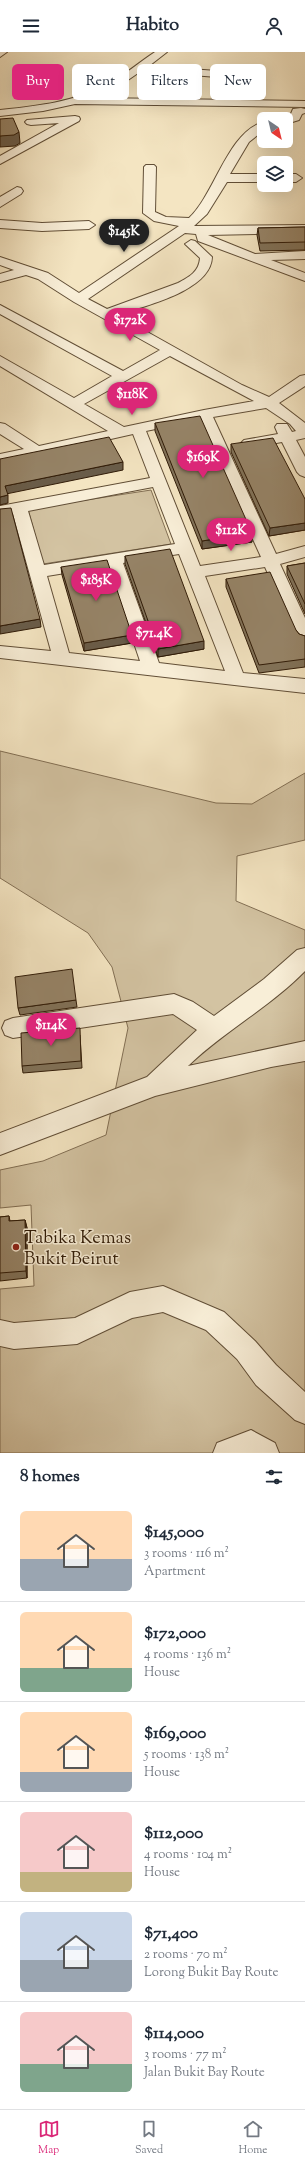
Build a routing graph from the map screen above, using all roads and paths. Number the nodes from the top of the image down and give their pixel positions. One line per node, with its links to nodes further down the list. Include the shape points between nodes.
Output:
1 (161, 52): 2 (street)
2 (143, 64)
3 (137, 68): 4 (street, via 111,86)
4 (71, 102): 5 (street); 6 (street)
5 (108, 103): 7 (street); 10 (street)
6 (58, 105): 8 (street); 9 (street)
7 (303, 107): 11 (street, via 297,111 296,118)
8 (0, 113)
9 (56, 119): 10 (street); 12 (street)
10 (75, 119): 14 (street)
11 (293, 119)
12 (16, 123)
13 (257, 129): 18 (street, via 252,131 232,158)
14 (25, 146): 15 (street); 16 (street)
15 (0, 148)
16 (0, 161)
17 (150, 167): 24 (street, via 149,213 153,217)
18 (222, 178): 19 (street); 24 (street, via 204,210)
19 (257, 178)
20 (17, 191): 21 (street)
21 (0, 203)
22 (0, 224): 23 (street, via 42,227)
23 (89, 225)
24 (186, 226): 26 (street); 34 (street)
25 (305, 229): 26 (street)
26 (202, 231): 29 (street, via 202,238)
27 (191, 244): 36 (street, via 206,257 206,265 201,274 184,285)
28 (305, 255): 29 (street)
29 (250, 256): 32 (street)
30 (0, 261): 31 (street)
31 (28, 270): 33 (street); 34 (street, via 43,276)
32 (305, 277)
33 (0, 278)
34 (79, 299): 36 (street)
35 (0, 309): 39 (street)
36 (106, 314): 37 (street)
37 (170, 350): 39 (street); 42 (street)
38 (0, 360): 41 (street)
39 (122, 376): 41 (street)
40 (305, 379): 42 (street, via 280,397)
41 (73, 404): 46 (street)
42 (273, 406): 43 (street); 47 (street, via 295,421); 48 (street)
43 (204, 414): 45 (street); 49 (street)
44 (0, 427): 50 (street)
45 (138, 428): 46 (street); 53 (street)
46 (121, 432): 50 (street)
47 (305, 433): 48 (street)
48 (287, 437): 49 (street); 52 (street)
49 (219, 448): 59 (street)
50 (36, 451): 51 (street)
51 (0, 459)
52 (305, 472)
53 (158, 481): 54 (street); 56 (street)
54 (19, 507): 55 (street); 60 (street)
55 (0, 511)
56 (185, 548): 58 (street); 61 (street)
57 (305, 551): 59 (street)
58 (114, 560): 60 (street); 65 (street)
59 (271, 561): 61 (street); 62 (street)
60 (37, 572): 64 (street)
61 (194, 572): 66 (street)
62 (305, 637)
63 (0, 652): 64 (street)
64 (62, 660): 65 (street)
65 (152, 670): 66 (street)
66 (237, 679): 67 (street)
67 (305, 686)
68 (305, 957): 70 (street, via 290,973)
69 (13, 1028): 70 (street, via 174,1004 185,1008)
70 (214, 1030): 72 (street, via 180,1058)
71 (305, 1052): 72 (street, via 271,1057)
72 (155, 1085): 73 (street)
73 (0, 1144)
74 (0, 1332): 75 (street, via 14,1336 77,1331 130,1305 163,1299 215,1321 246,1350 266,1375)
75 (305, 1410)
76 (227, 1453): 77 (street, via 250,1444)
77 (265, 1453)

